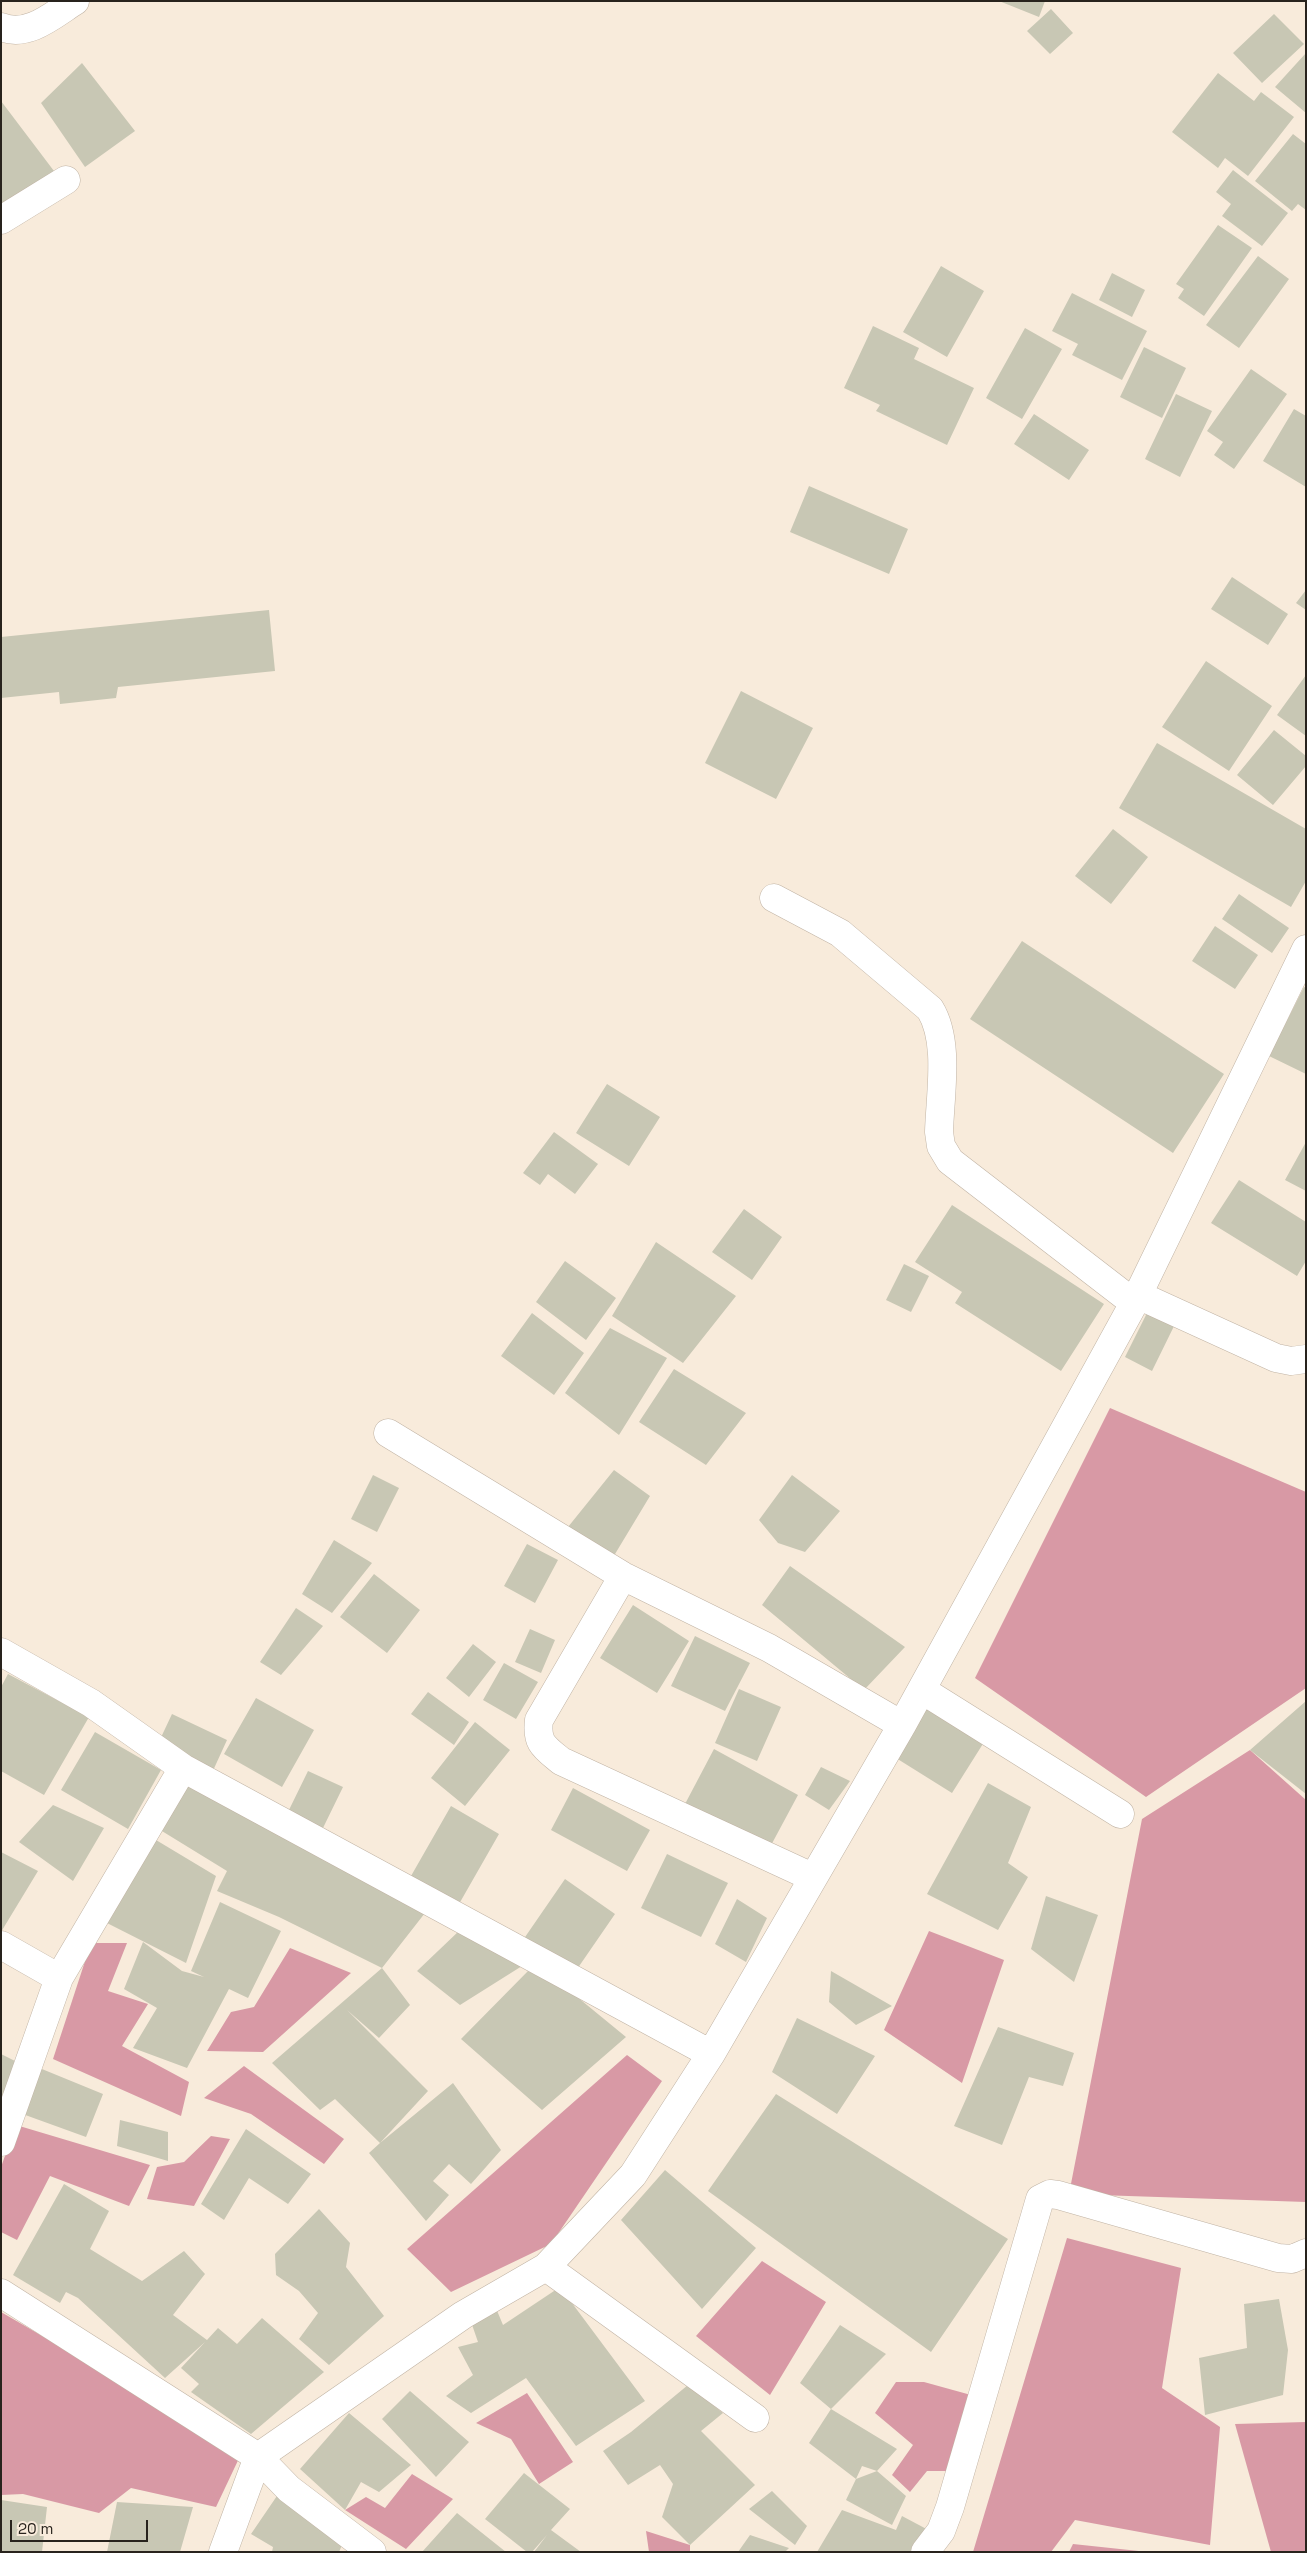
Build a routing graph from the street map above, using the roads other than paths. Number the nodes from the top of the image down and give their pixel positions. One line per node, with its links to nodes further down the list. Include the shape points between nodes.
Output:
1 (75, 1): 2 (street, via 30,29 11,31)
2 (1, 27)
3 (66, 180): 4 (street)
4 (1, 220)
5 (774, 898): 7 (street, via 840,933 930,1009 942,1038 939,1132 940,1146 950,1161)
6 (1306, 949): 7 (street)
7 (1136, 1299): 8 (street, via 1276,1358); 12 (street)
8 (1306, 1359)
9 (388, 1433): 10 (street)
10 (623, 1576): 13 (street, via 769,1648); 16 (street, via 539,1720 537,1735 545,1748 562,1761)
11 (1, 1652): 14 (street, via 90,1703)
12 (922, 1690): 13 (street); 15 (street)
13 (902, 1725): 16 (street)
14 (183, 1768): 18 (street); 19 (street)
15 (1120, 1814)
16 (812, 1877): 19 (street)
17 (1, 1945): 18 (street)
18 (59, 1978): 20 (street)
19 (711, 2054): 22 (street, via 633,2175)
20 (1, 2142)
21 (1306, 2253): 28 (street, via 1292,2259 1278,2258 1050,2194 1040,2199 950,2507 941,2531)
22 (546, 2267): 24 (street); 25 (street, via 463,2315)
23 (1, 2293): 25 (street)
24 (755, 2418)
25 (258, 2457): 26 (street); 27 (street, via 289,2489)
26 (223, 2552)
27 (372, 2552)
28 (925, 2552)

